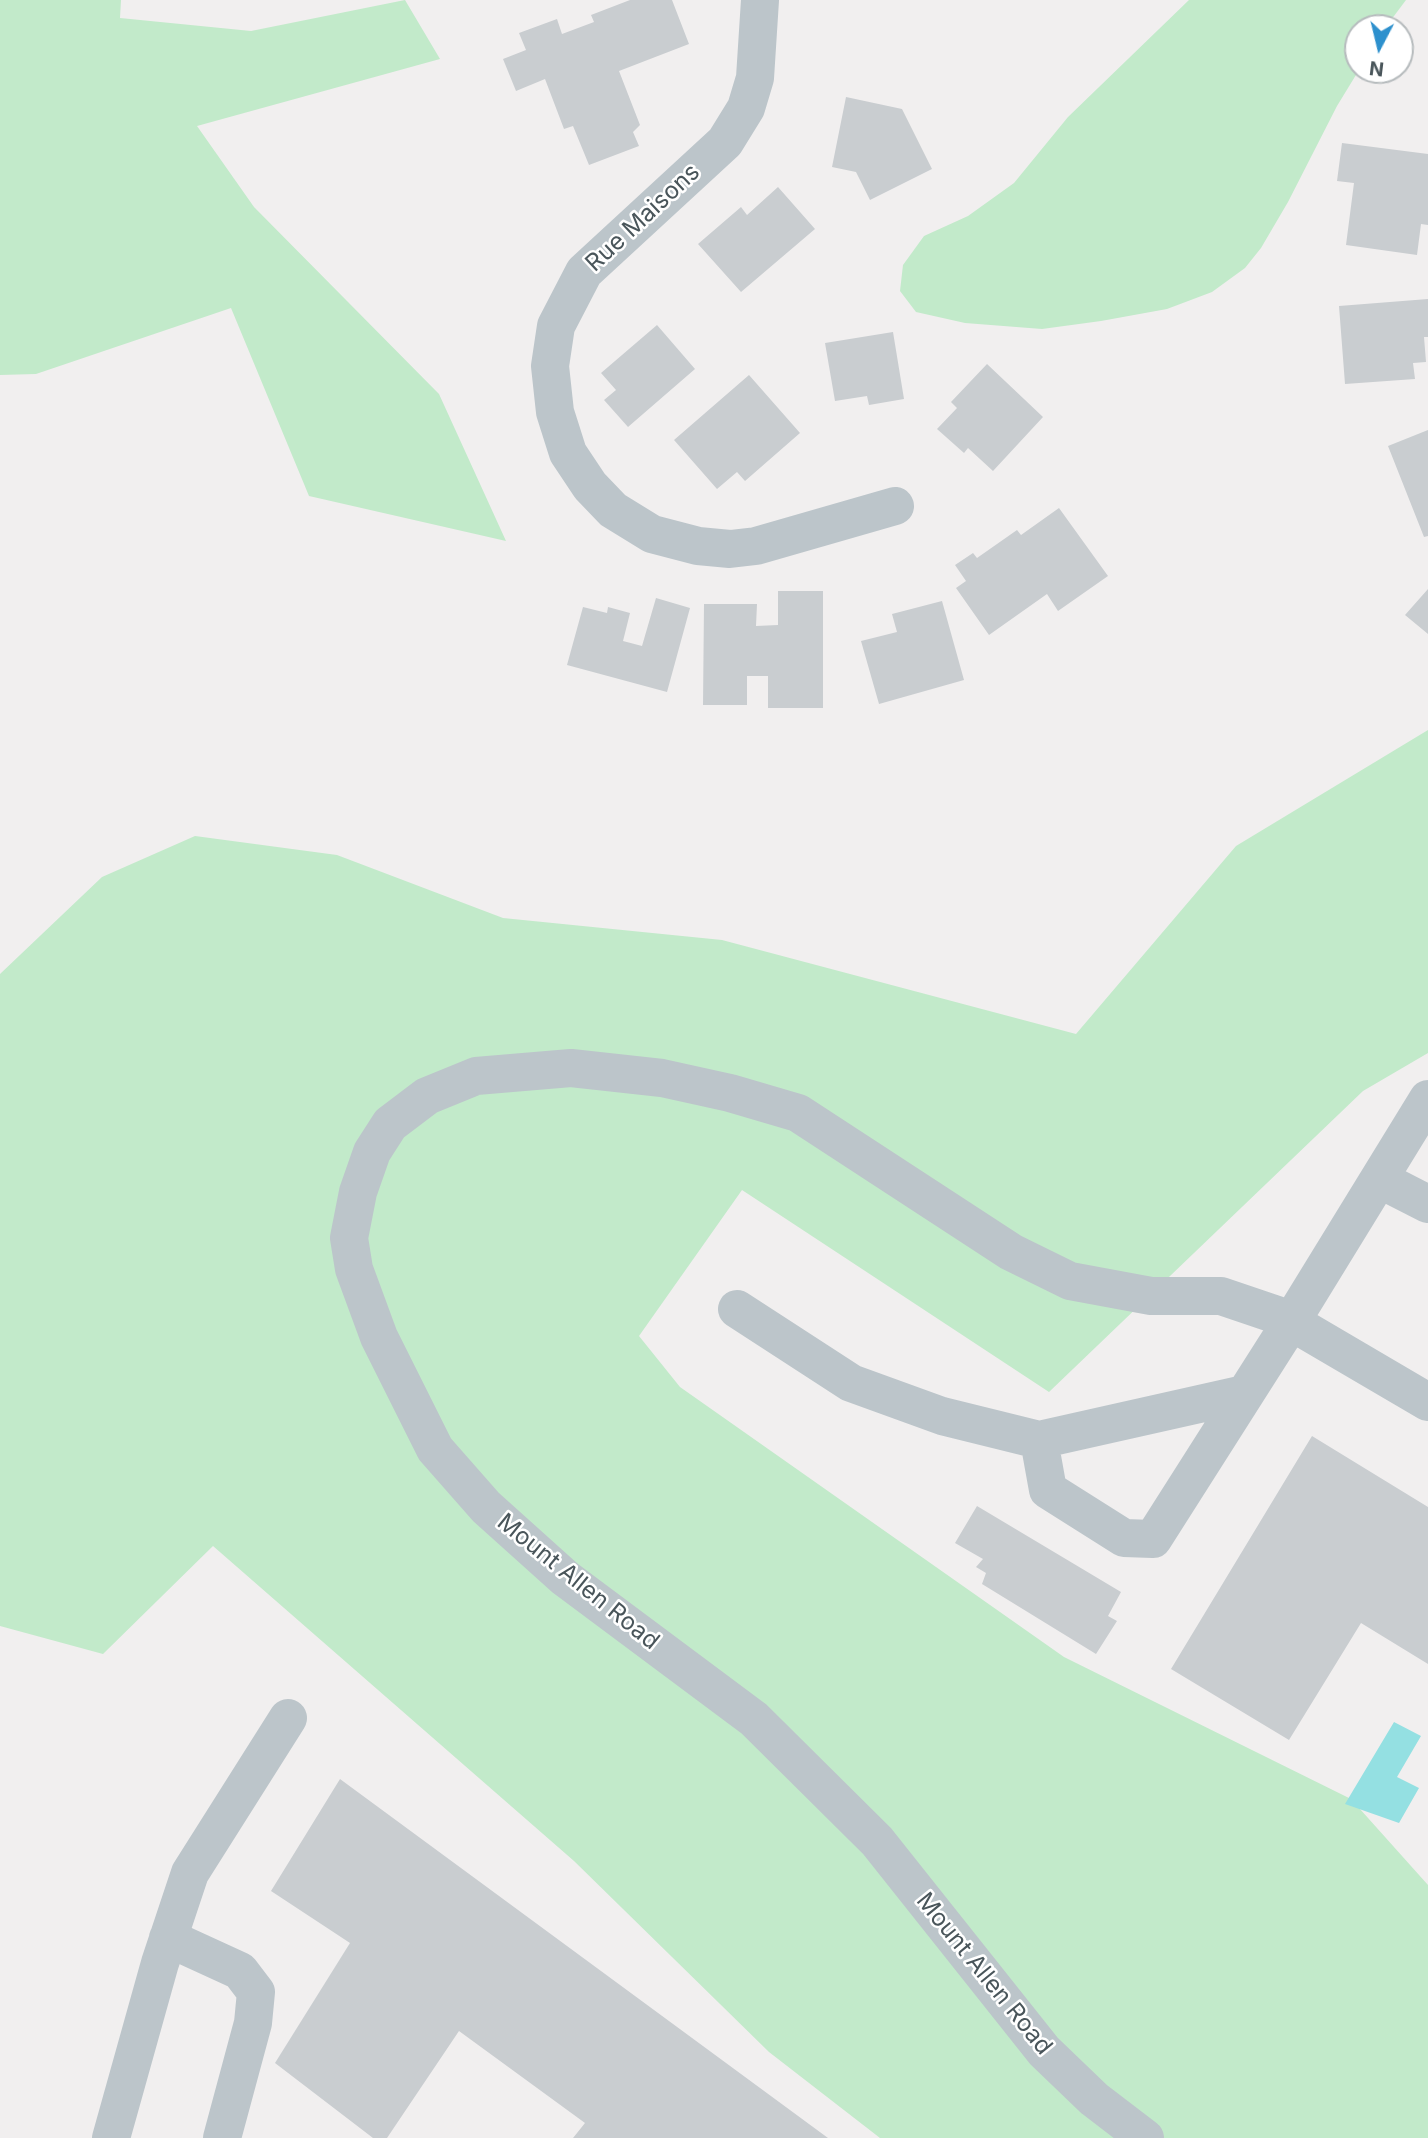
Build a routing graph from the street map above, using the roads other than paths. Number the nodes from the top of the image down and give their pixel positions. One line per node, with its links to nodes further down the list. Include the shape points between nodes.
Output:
1 (760, 0): 2 (street, Rue Maisons, via 755,78 746,108 725,142 584,272 556,326 550,366 555,411 568,453 590,486 613,510 652,534 730,549 756,546)
2 (895, 506)
3 (1428, 1099): 4 (street)
4 (1379, 1179): 5 (street); 7 (street)
5 (1428, 1204)
6 (737, 1310): 10 (street, via 850,1384 942,1416)
7 (1291, 1322): 8 (street); 9 (street, Mount Allen Road); 15 (street, Mount Allen Road, via 1221,1296 1151,1296 1070,1281 1011,1252 798,1113 662,1078 571,1068 476,1076 427,1096 390,1124 372,1152 349,1238 354,1269 379,1337 435,1449 486,1507 565,1578 754,1719 877,1841 1044,2051 1094,2099)
8 (1244, 1394): 10 (street); 10 (street, via 1153,1539 1124,1538 1048,1490)
9 (1428, 1402)
10 (1039, 1440)
11 (288, 1718): 12 (street, via 190,1873)
12 (167, 1938): 13 (street); 14 (street, via 240,1971 256,1992 253,2024)
13 (111, 2138)
14 (222, 2138)
15 (1145, 2138)

